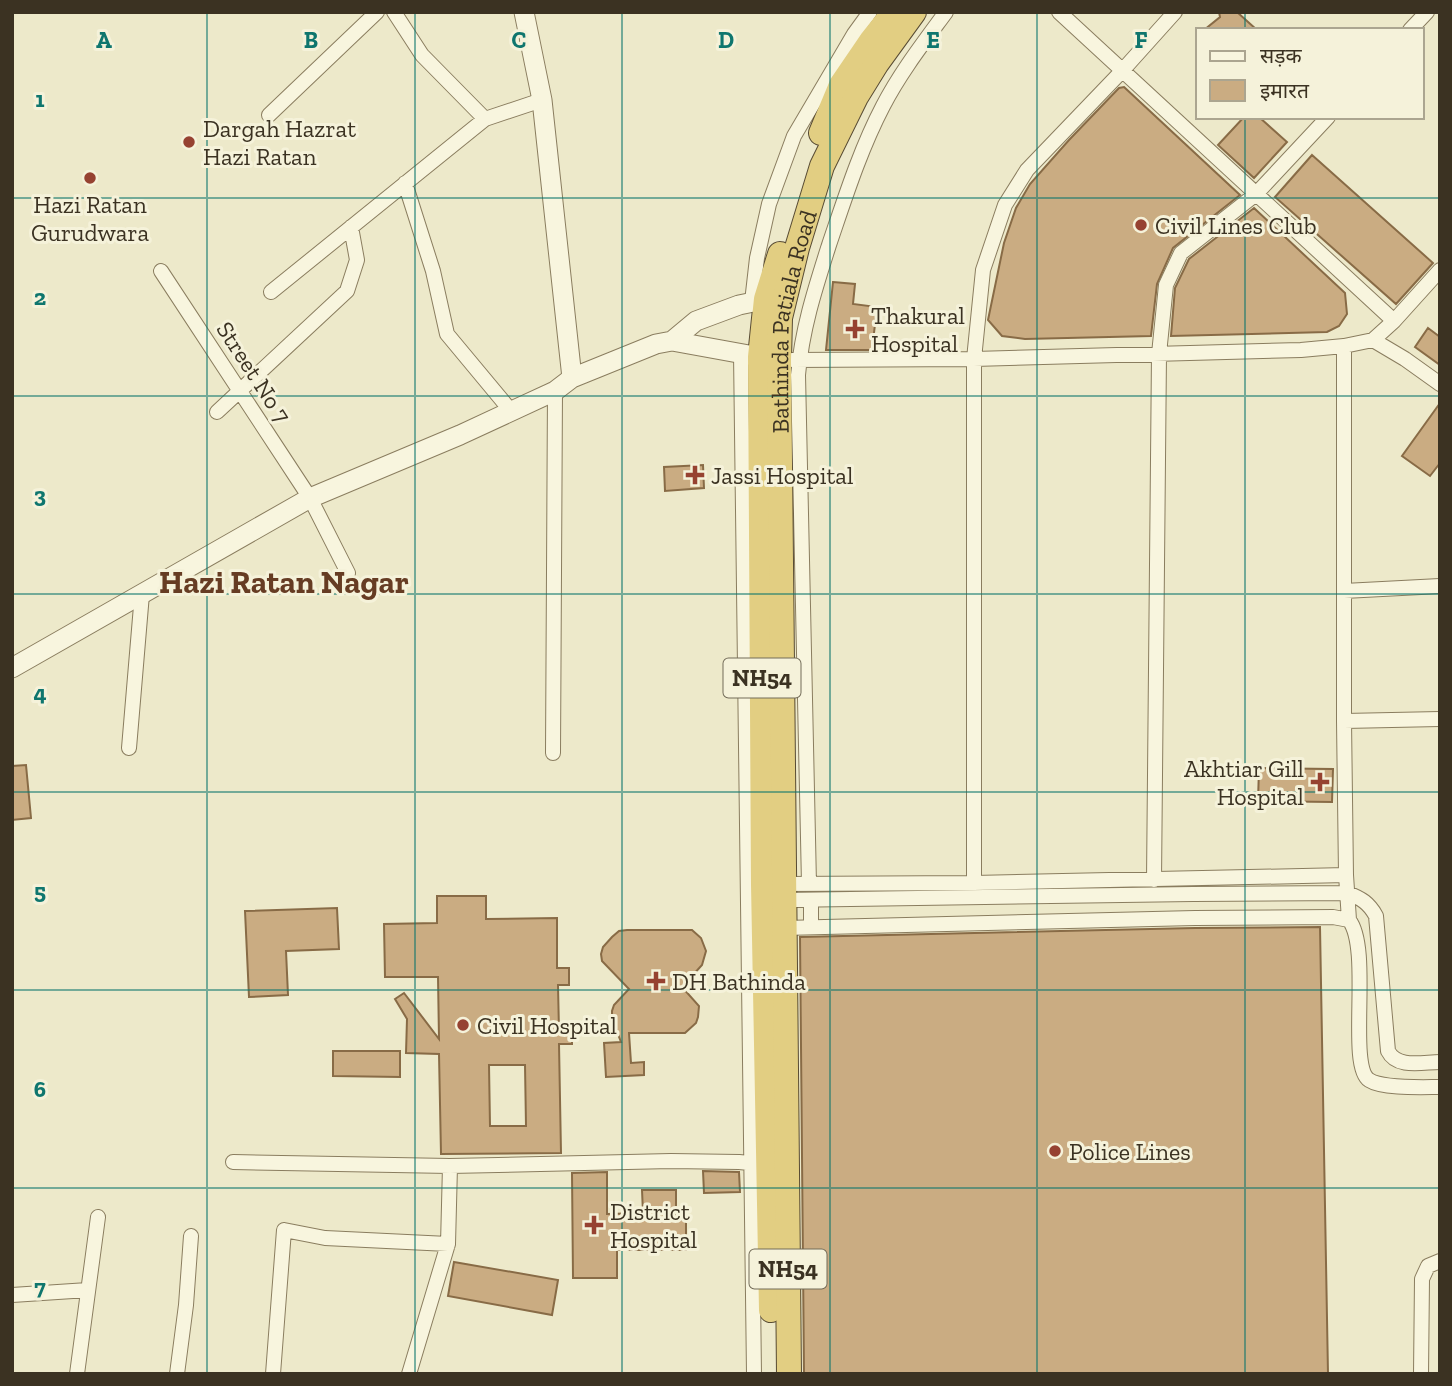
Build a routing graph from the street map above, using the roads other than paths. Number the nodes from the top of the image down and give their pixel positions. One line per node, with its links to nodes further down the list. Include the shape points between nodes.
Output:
1 (377, 12): 14 (street)
2 (394, 12): 15 (street, via 422,55)
3 (524, 12): 13 (street)
4 (870, 12): 23 (street, via 794,136 769,204 757,258)
5 (894, 12): 23 (highway, NH54, via 841,85 808,161)
6 (914, 12): 23 (highway, Bathinda Patiala Road / NH54, via 856,97 822,166 797,248)
7 (946, 12): 29 (street, via 884,104 856,165 802,335)
8 (1059, 12): 12 (street)
9 (1175, 12): 12 (street)
10 (1427, 12): 11 (street)
11 (1412, 28)
12 (1122, 71): 18 (street); 30 (street, via 1027,170 1004,205 983,270)
13 (542, 100): 15 (street); 31 (street)
14 (269, 115)
15 (485, 119): 17 (street)
16 (1326, 119): 18 (street)
17 (405, 183): 19 (street); 35 (street, via 447,334)
18 (1256, 194): 24 (street); 28 (street, via 1181,253 1166,285)
19 (351, 227): 22 (street); 33 (street, via 357,260 346,291)
20 (1440, 270): 24 (street)
21 (161, 271): 33 (street, Street No 7)
22 (271, 292)
23 (768, 299): 26 (street, via 696,321); 29 (highway, NH54)
24 (1394, 321): 25 (street)
25 (1373, 340): 27 (street); 32 (street)
26 (672, 341): 29 (street); 31 (street)
27 (1344, 346): 28 (street); 40 (street)
28 (1159, 354): 30 (street); 48 (street)
29 (770, 357): 30 (street); 50 (street, via 799,375); 51 (highway, Bathinda Patiala Road / NH54); 60 (highway, NH54)
30 (974, 359): 49 (street)
31 (572, 378): 34 (street)
32 (1440, 384)
33 (240, 391): 36 (street); 37 (street, Street No 7)
34 (555, 391): 35 (street); 46 (street)
35 (512, 411): 37 (street)
36 (217, 412)
37 (310, 498): 38 (street, Street No 7); 41 (street)
38 (348, 573)
39 (1440, 586): 40 (street)
40 (1344, 591): 44 (street)
41 (142, 594): 42 (street); 45 (street)
42 (12, 668)
43 (1440, 719): 44 (street)
44 (1344, 721): 47 (street)
45 (129, 748)
46 (554, 753)
47 (1346, 875): 48 (street); 52 (street)
48 (1154, 880): 49 (street)
49 (974, 883): 50 (street)
50 (809, 884): 51 (street)
51 (784, 892): 53 (street); 56 (highway, Bathinda Patiala Road / NH54)
52 (1347, 894): 53 (street); 54 (street); 57 (street, via 1370,904 1376,916 1391,1057 1399,1063)
53 (811, 900): 55 (street)
54 (1349, 920): 55 (street, via 1195,918); 58 (street, via 1357,936 1362,1070 1377,1083)
55 (811, 927): 56 (street)
56 (784, 928): 74 (highway, Bathinda Patiala Road / NH54)
57 (1440, 1062)
58 (1440, 1087)
59 (233, 1162): 61 (street)
60 (760, 1164): 61 (street, via 671,1161); 72 (street); 73 (highway, NH54)
61 (450, 1166): 64 (street)
62 (98, 1217): 66 (street)
63 (191, 1236): 69 (street)
64 (448, 1244): 70 (street, via 325,1238 284,1230); 71 (street)
65 (1440, 1261): 75 (street, via 1427,1266 1422,1279)
66 (88, 1290): 67 (street); 68 (street)
67 (12, 1294)
68 (77, 1374)
69 (177, 1374)
70 (273, 1374)
71 (409, 1374)
72 (754, 1374)
73 (772, 1374)
74 (789, 1374)
75 (1421, 1374)

